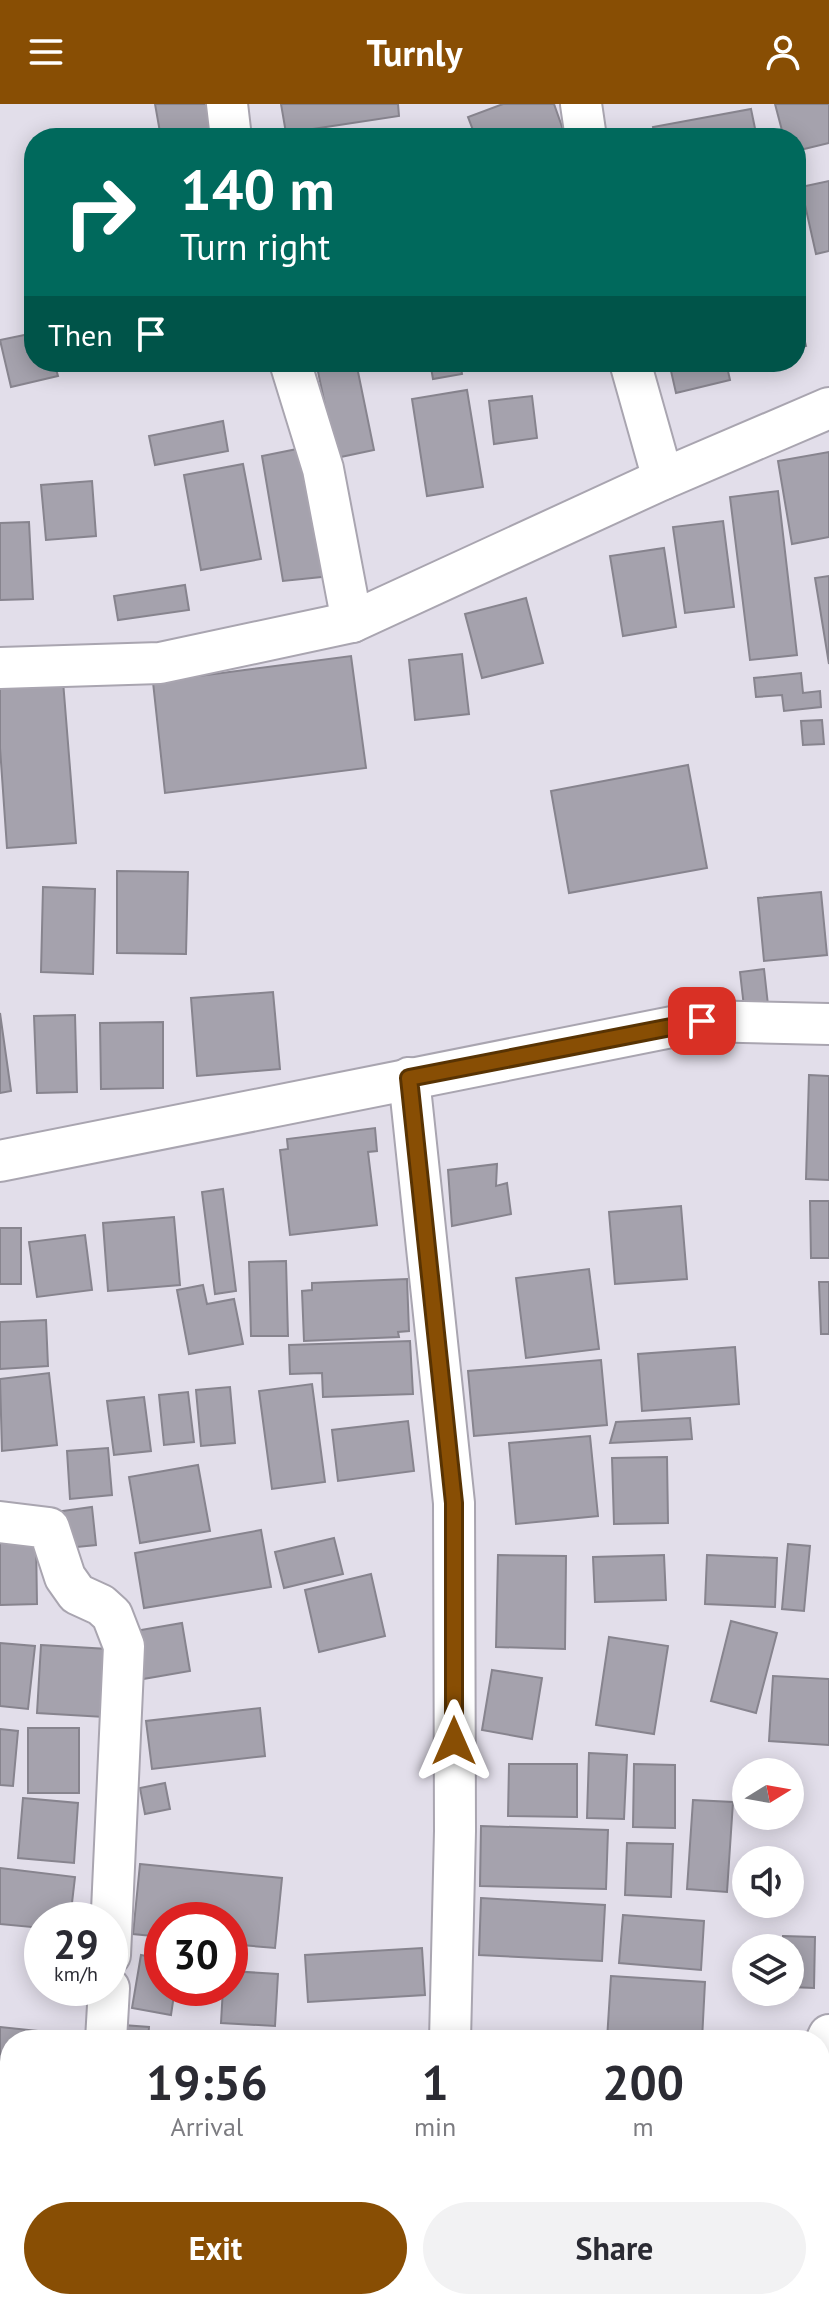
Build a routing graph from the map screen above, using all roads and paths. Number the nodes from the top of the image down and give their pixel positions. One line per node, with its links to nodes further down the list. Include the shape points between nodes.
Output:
1 (227, 104): 3 (street)
2 (581, 104): 4 (street)
3 (230, 128)
4 (585, 128)
5 (293, 372): 9 (street, via 323,469)
6 (633, 372): 8 (street)
7 (829, 408): 8 (street)
8 (663, 479): 9 (street)
9 (352, 622): 10 (street, via 160,663)
10 (0, 668)
11 (829, 1024): 12 (street, via 702,1021)
12 (409, 1078): 13 (street); 18 (street, via 454,1503)
13 (0, 1161)
14 (0, 1522): 15 (street, via 49,1528 65,1577 77,1594 112,1615 124,1646)
15 (112, 1902)
16 (108, 2006): 17 (street)
17 (107, 2030)
18 (450, 2030)

